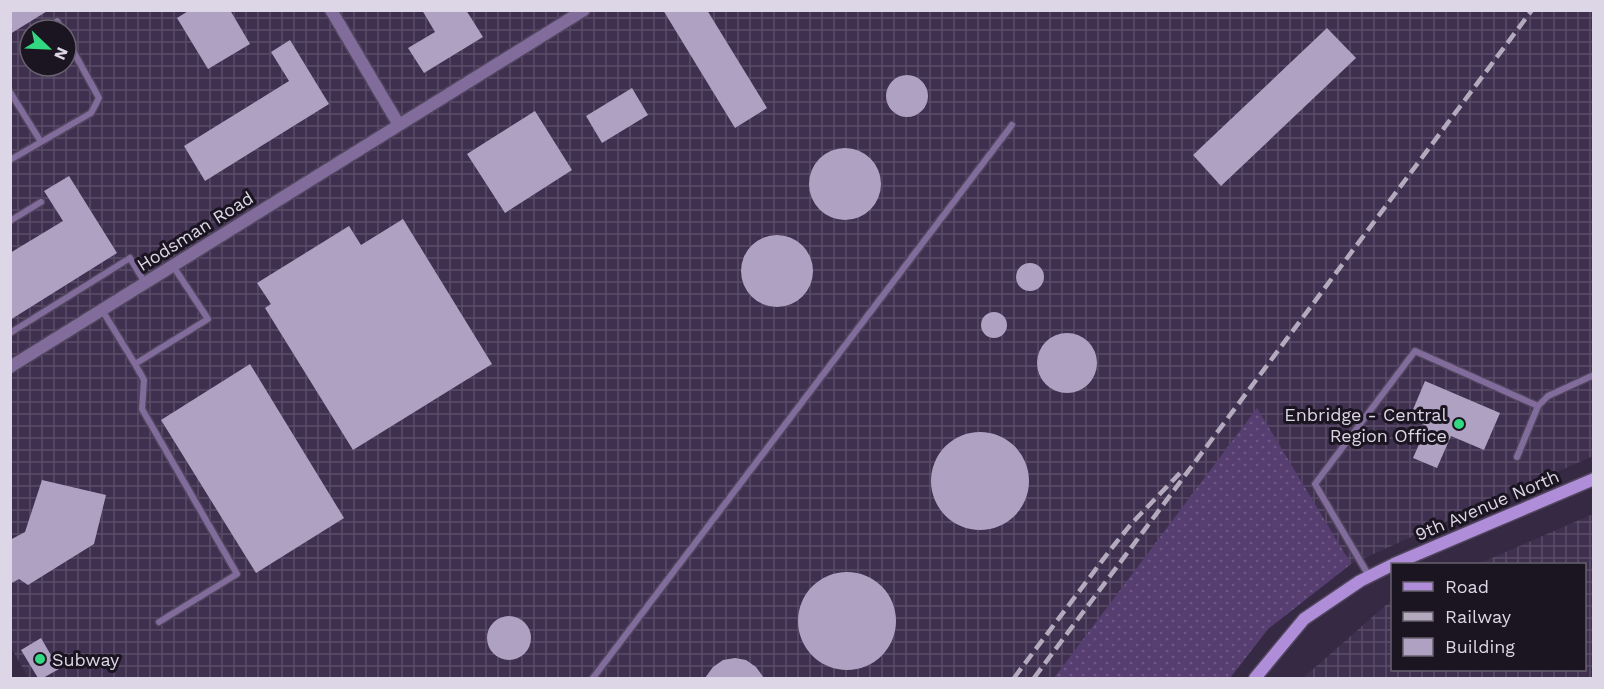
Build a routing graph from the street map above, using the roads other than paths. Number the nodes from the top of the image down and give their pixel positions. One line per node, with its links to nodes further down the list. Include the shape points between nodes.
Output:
1 (331, 10): 5 (street)
2 (584, 10): 5 (street, Hodsman Road)
3 (78, 60): 7 (lane, via 99,99 91,113)
4 (10, 92): 7 (lane)
5 (399, 125): 11 (street, Hodsman Road)
6 (1011, 125): 25 (lane)
7 (41, 141): 8 (lane)
8 (10, 160)
9 (41, 202): 10 (lane)
10 (10, 221)
11 (173, 266): 12 (street, Hodsman Road); 15 (lane, via 208,319)
12 (145, 283): 13 (street, Hodsman Road); 14 (lane, via 130,258)
13 (102, 310): 15 (lane); 16 (street, Hodsman Road)
14 (10, 333)
15 (135, 364): 24 (lane, via 144,380 142,409 237,574)
16 (10, 367)
17 (1593, 375): 18 (lane, via 1548,396)
18 (1539, 406): 19 (lane); 23 (lane, via 1415,351 1315,484)
19 (1517, 457)
20 (1593, 479): 21 (street, 9th Avenue North)
21 (1398, 563)
22 (1391, 566): 23 (street, 9th Avenue North)
23 (1369, 576): 26 (street, 9th Avenue North, via 1304,619)
24 (159, 622)
25 (593, 678)
26 (1255, 678)

